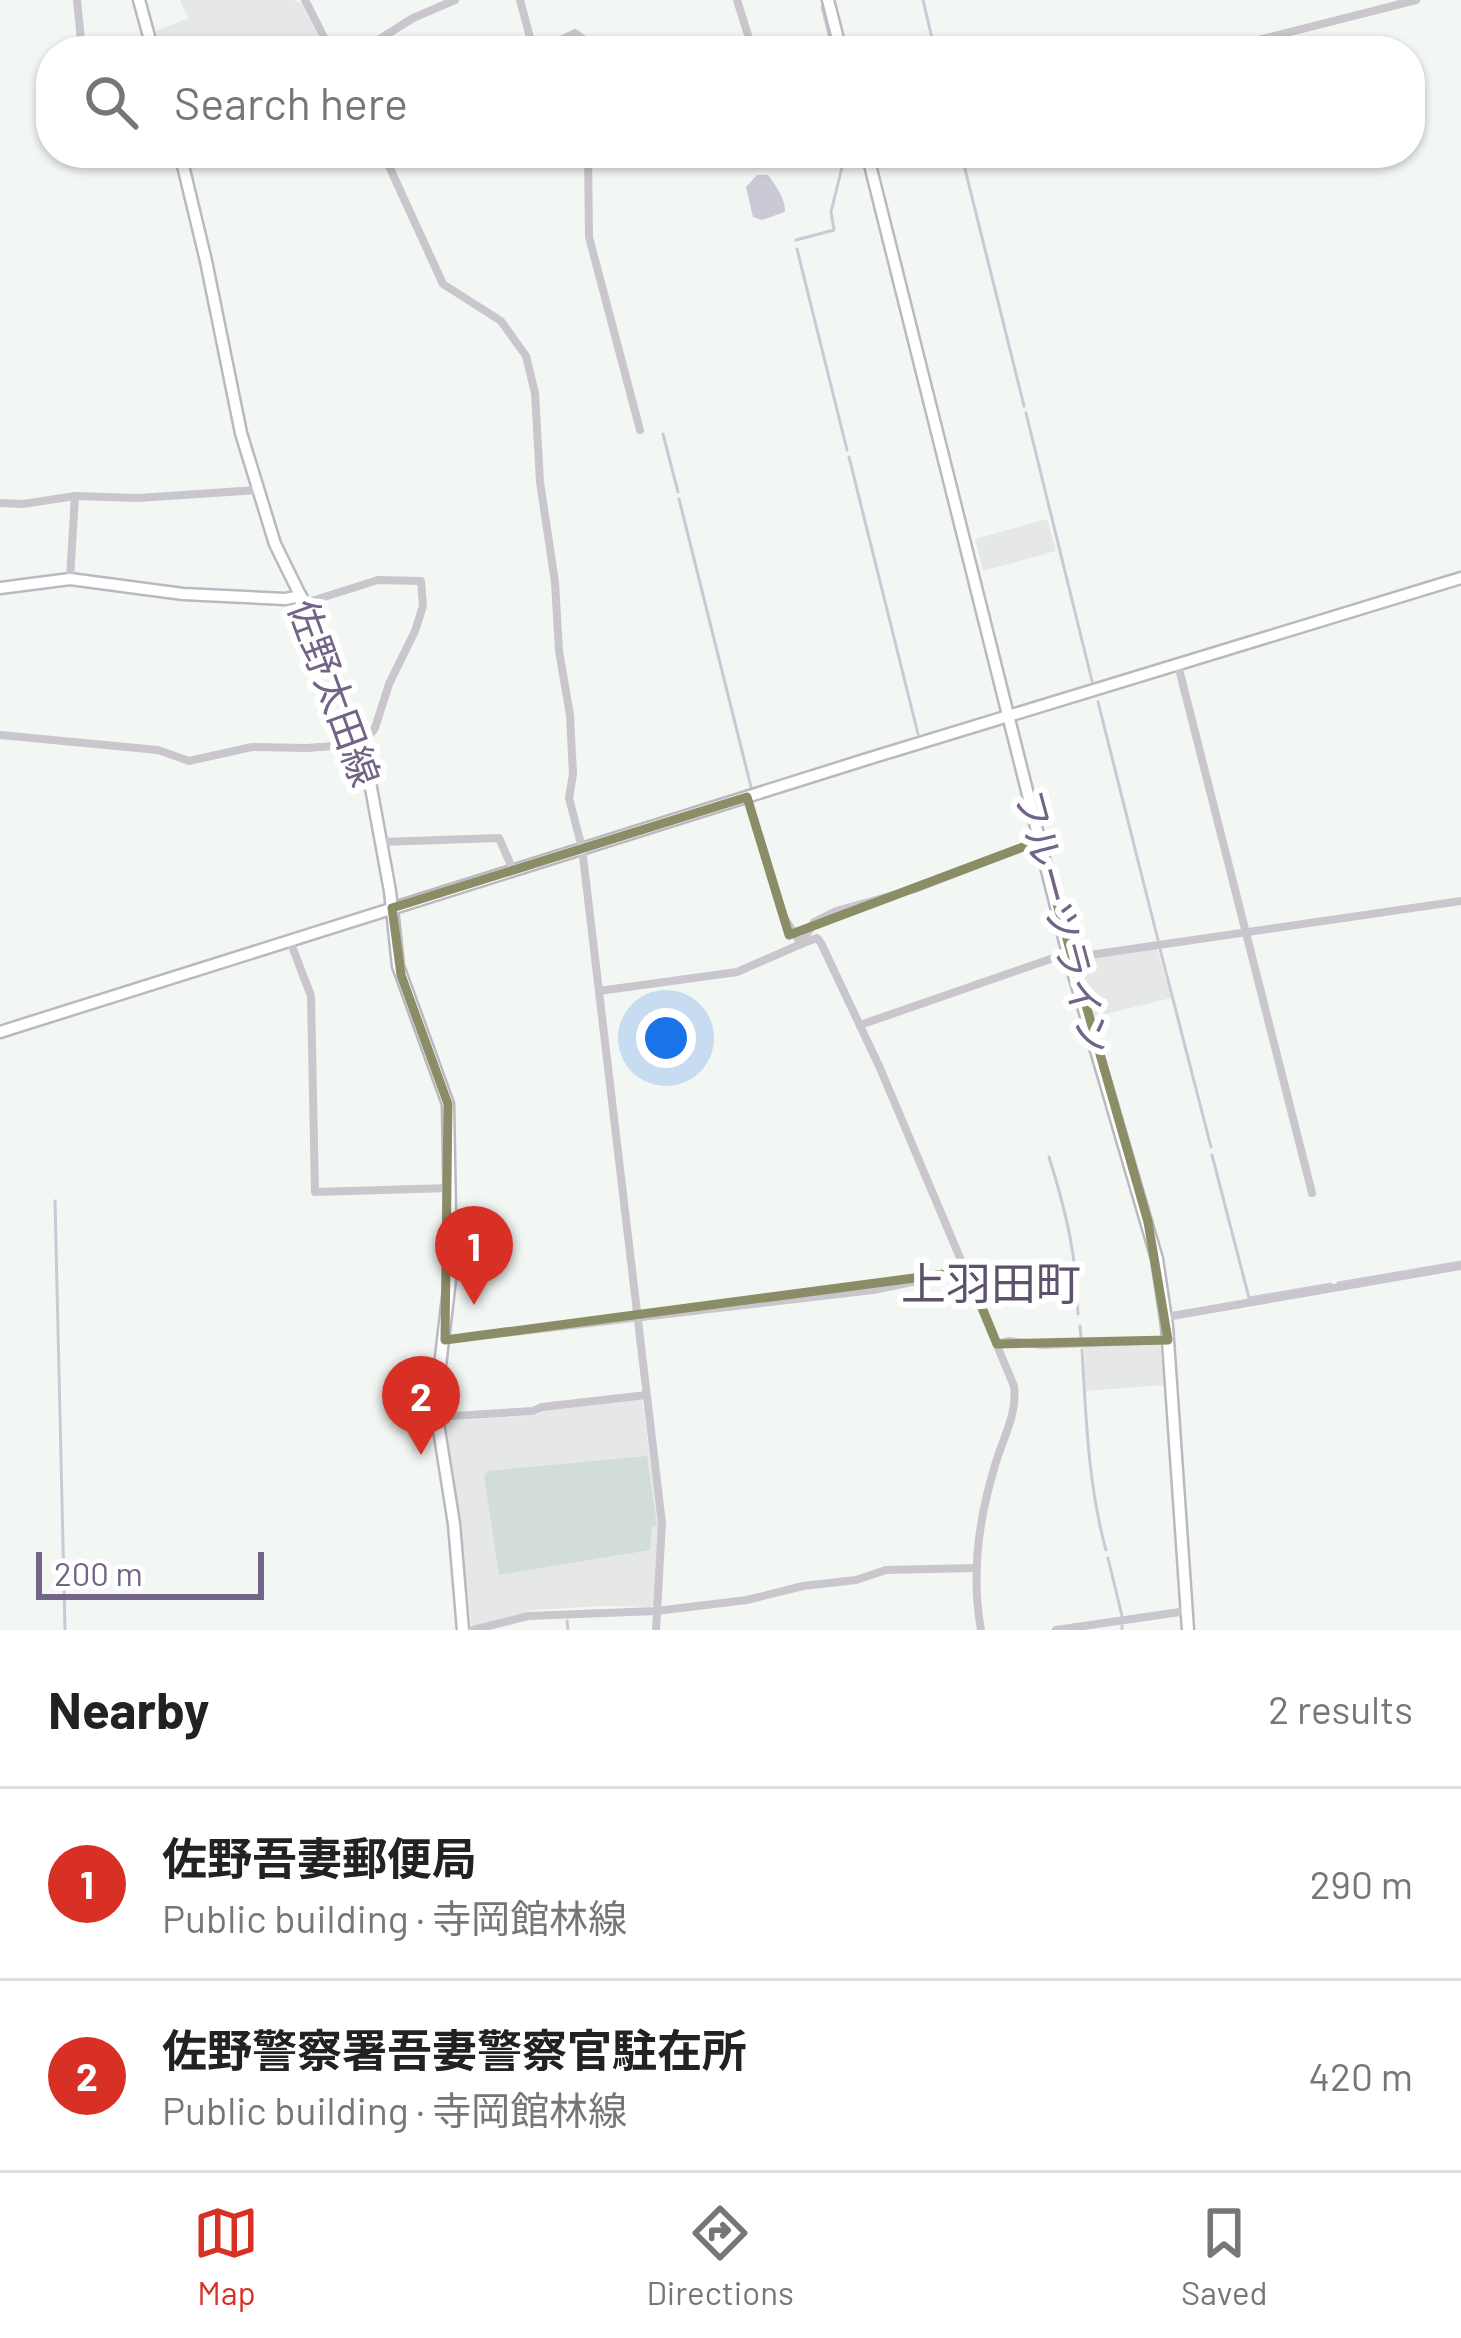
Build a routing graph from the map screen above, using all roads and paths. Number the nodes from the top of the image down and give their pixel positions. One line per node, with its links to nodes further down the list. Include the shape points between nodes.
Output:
1 (77, 0): 9 (street)
2 (139, 0): 10 (street)
3 (305, 0): 11 (street)
4 (454, 0): 12 (street)
5 (520, 0): 13 (street)
6 (737, 0): 14 (street)
7 (828, 0): 15 (street)
8 (1415, 0): 16 (street)
9 (81, 36)
10 (149, 36)
11 (323, 36)
12 (385, 36)
13 (530, 36)
14 (748, 36)
15 (837, 36)
16 (1275, 36)
17 (184, 168): 22 (street, 佐野太田線)
18 (390, 168): 36 (street, via 443,284 501,321 526,356 570,715 569,798)
19 (588, 168): 21 (street, via 589,237)
20 (871, 168): 30 (street, フルーツライン)
21 (640, 430)
22 (258, 490): 23 (street); 28 (street, 佐野太田線)
23 (76, 496): 24 (street); 26 (street)
24 (0, 503)
25 (1461, 578): 29 (street)
26 (70, 579): 27 (street); 28 (street)
27 (0, 588)
28 (303, 600): 32 (street, 佐野太田線); 32 (street, via 389,578 421,581 415,631 375,728)
29 (1178, 665): 30 (street); 40 (street)
30 (1009, 717): 33 (street); 34 (street, フルーツライン)
31 (0, 735): 32 (street, via 158,750 189,761 252,747)
32 (359, 744): 35 (street, 佐野太田線)
33 (747, 797): 36 (street); 42 (street, via 784,917)
34 (1040, 841): 42 (street, via 836,911 814,922); 43 (street, フルーツライン)
35 (381, 842): 37 (street, via 499,838); 39 (street, 佐野太田線)
36 (582, 848): 37 (street); 44 (street)
37 (513, 870): 39 (street)
38 (1461, 901): 40 (street)
39 (392, 908): 41 (street); 47 (street, 佐野太田線, via 400,975 448,1104)
40 (1245, 932): 43 (street); 48 (street)
41 (289, 940): 46 (street); 47 (street, via 310,995 315,1192)
42 (801, 944): 44 (street, via 737,972); 45 (street, via 817,938)
43 (1068, 956): 45 (street); 52 (street, フルーツライン, via 1148,1222)
44 (599, 991): 51 (street)
45 (860, 1025): 50 (street)
46 (0, 1032)
47 (450, 1188): 53 (street, 佐野太田線)
48 (1312, 1193)
49 (1461, 1266): 52 (street)
50 (967, 1271): 51 (street, via 873,1290); 55 (street)
51 (636, 1316): 53 (street); 56 (street)
52 (1166, 1317): 54 (street, フルーツライン)
53 (445, 1340): 57 (street, 佐野太田線)
54 (1168, 1340): 55 (street); 60 (street, フルーツライン)
55 (997, 1344): 58 (street, via 1016,1402 994,1466)
56 (646, 1394): 57 (street); 59 (street, via 662,1528)
57 (437, 1417): 61 (street, 佐野太田線)
58 (976, 1568): 59 (street, via 886,1570 773,1596); 64 (street)
59 (656, 1610): 62 (street, via 528,1616); 63 (street)
60 (1187, 1611): 65 (street); 66 (street, フルーツライン)
61 (464, 1630)
62 (473, 1630)
63 (656, 1630)
64 (981, 1630)
65 (1056, 1630)
66 (1188, 1630)

